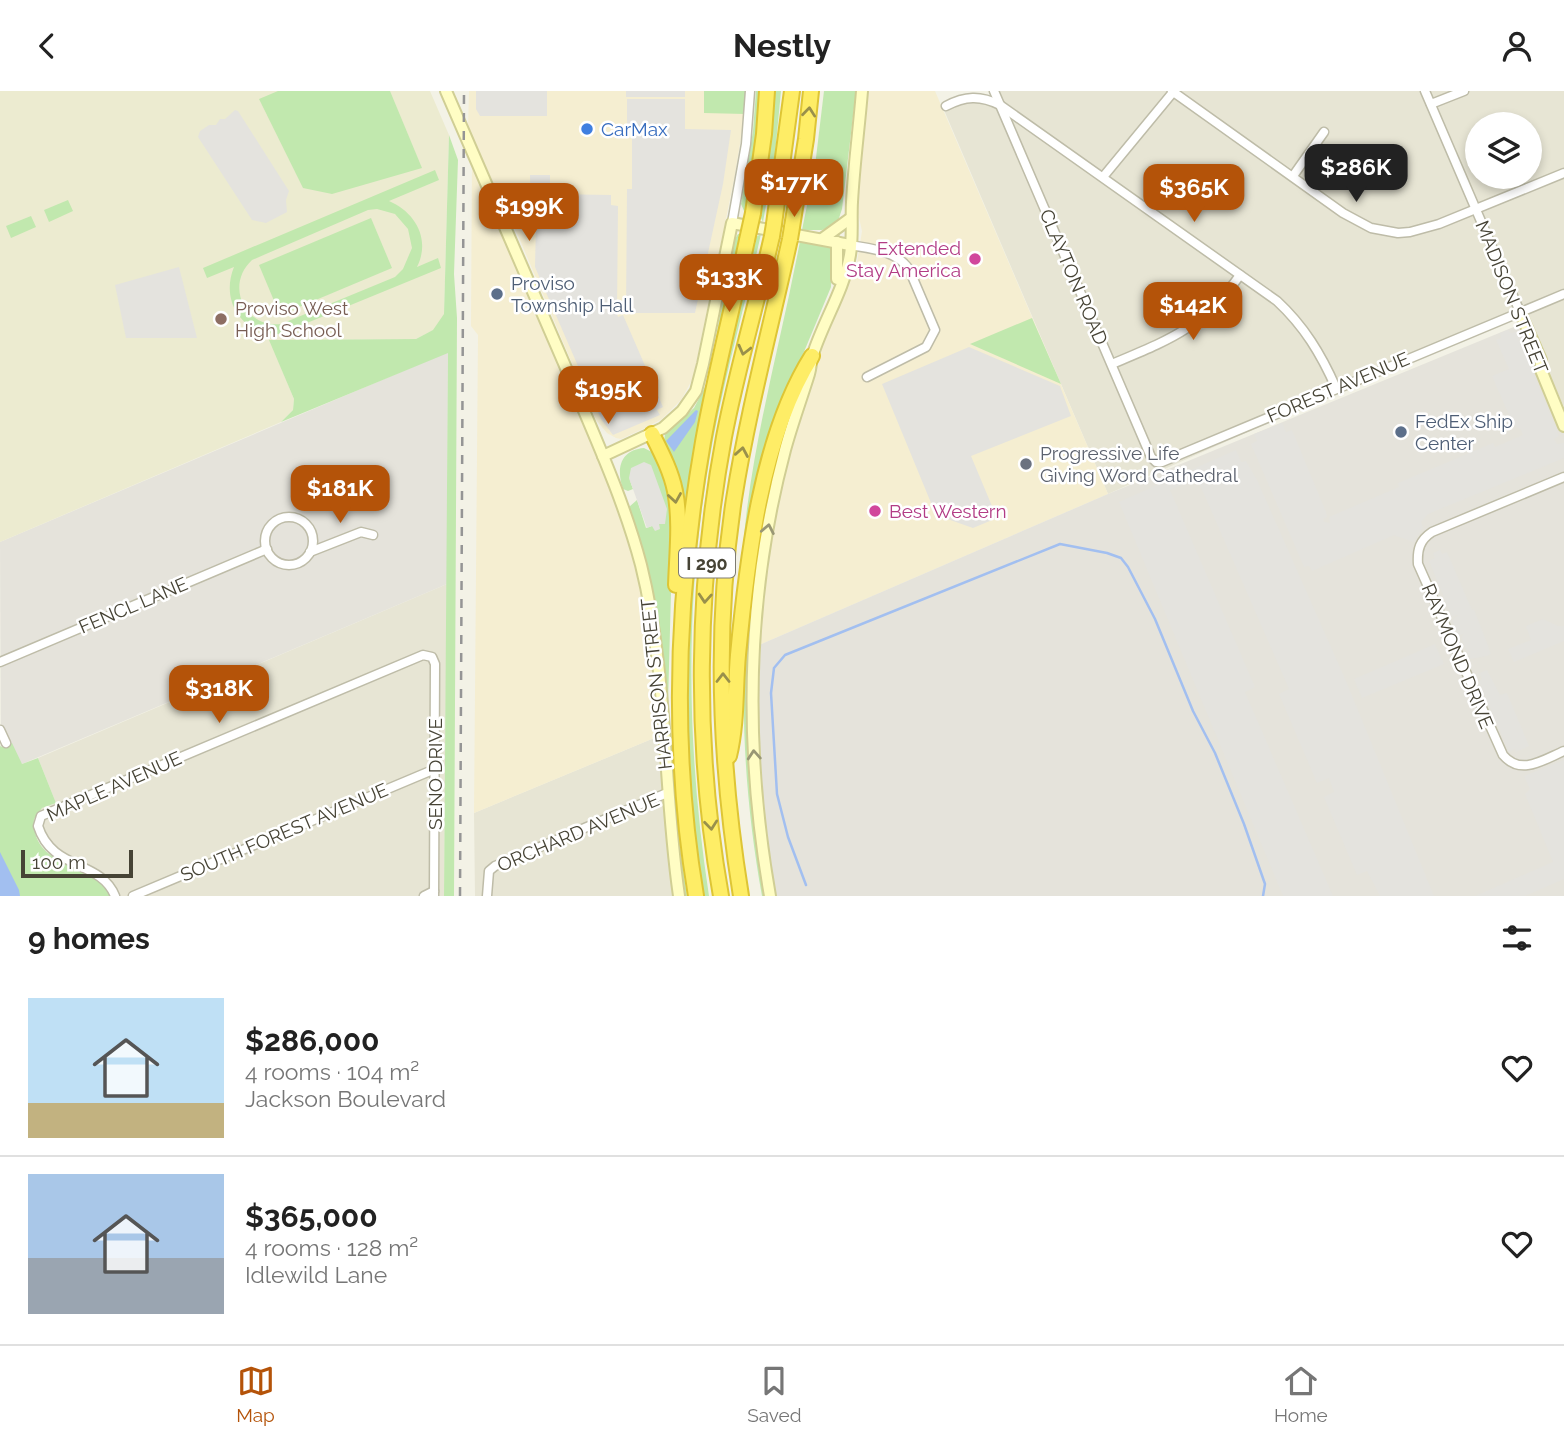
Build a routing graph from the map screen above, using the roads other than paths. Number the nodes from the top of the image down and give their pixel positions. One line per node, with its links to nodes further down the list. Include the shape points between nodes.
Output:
1 (446, 91): 34 (main road, HARRISON STREET)
2 (751, 91): 20 (street)
3 (767, 91): 42 (highway, bridge, via 752,213 695,498 685,579)
4 (792, 91): 56 (highway, I 290, one-way to 56, via 773,230 726,426 708,556 704,744)
5 (811, 91): 47 (highway, I 290, one-way to 5, via 723,642 734,501 791,233)
6 (862, 91): 19 (main road)
7 (994, 91): 13 (street, CLAYTON ROAD)
8 (1173, 91): 16 (street); 17 (street)
9 (1425, 91): 11 (street, MADISON STREET)
10 (1464, 91): 11 (street)
11 (1431, 104): 18 (street, MADISON STREET)
12 (946, 106): 13 (street, via 972,97)
13 (1000, 106): 17 (street); 29 (street, CLAYTON ROAD)
14 (1324, 132): 16 (street)
15 (1564, 173): 18 (street)
16 (1293, 176): 18 (street, via 1357,222 1385,231 1425,229)
17 (1103, 177): 24 (street)
18 (1476, 209): 26 (street, MADISON STREET)
19 (851, 218): 21 (main road); 23 (main road)
20 (732, 223): 21 (main road); 33 (main road, via 695,391 682,411)
21 (822, 239): 22 (main road)
22 (837, 242): 23 (main road); 27 (main road, via 837,279)
23 (850, 245): 27 (main road); 30 (street, via 903,260 936,330 926,347)
24 (1240, 275): 29 (street, via 1194,324); 31 (street, via 1296,320 1318,350)
25 (1564, 294): 26 (street, FOREST AVENUE)
26 (1520, 312): 31 (street, FOREST AVENUE); 32 (main road, MADISON STREET)
27 (828, 316): 28 (main road)
28 (812, 356): 47 (highway, via 787,407 765,479 747,578 734,735); 58 (main road, one-way to 28, via 753,753 755,629 775,492)
29 (1112, 364): 35 (street, CLAYTON ROAD)
30 (867, 377)
31 (1336, 388): 35 (street, FOREST AVENUE)
32 (1564, 426)
33 (652, 434): 34 (main road); 42 (highway, one-way to 42, via 671,475 677,505 674,695)
34 (603, 456): 48 (main road, HARRISON STREET, via 630,529 652,620)
35 (1156, 462)
36 (1564, 477): 45 (street, RAYMOND DRIVE, via 1438,529 1420,542 1418,564 1498,749 1514,765 1525,767)
37 (373, 535): 39 (street, via 361,532)
38 (267, 549): 39 (street, via 274,559 290,564); 39 (street, via 270,527 290,517 309,529 313,540); 41 (street, FENCL LANE)
39 (310, 552)
40 (429, 655): 46 (street, SENO DRIVE, via 435,664); 50 (street, MAPLE AVENUE, via 41,816 38,826 47,844 67,862 103,879)
41 (0, 662)
42 (680, 713): 55 (highway, via 683,789)
43 (0, 730): 44 (street)
44 (6, 743)
45 (1564, 751)
46 (435, 769): 49 (street, SENO DRIVE); 51 (street, SOUTH FOREST AVENUE)
47 (726, 771): 57 (highway, I 290)
48 (667, 793): 53 (street, ORCHARD AVENUE, via 495,866 489,871); 54 (main road, HARRISON STREET)
49 (434, 894): 52 (street)
50 (115, 896)
51 (133, 896)
52 (424, 896)
53 (487, 896)
54 (679, 896)
55 (696, 896)
56 (721, 896)
57 (741, 896)
58 (770, 896)

